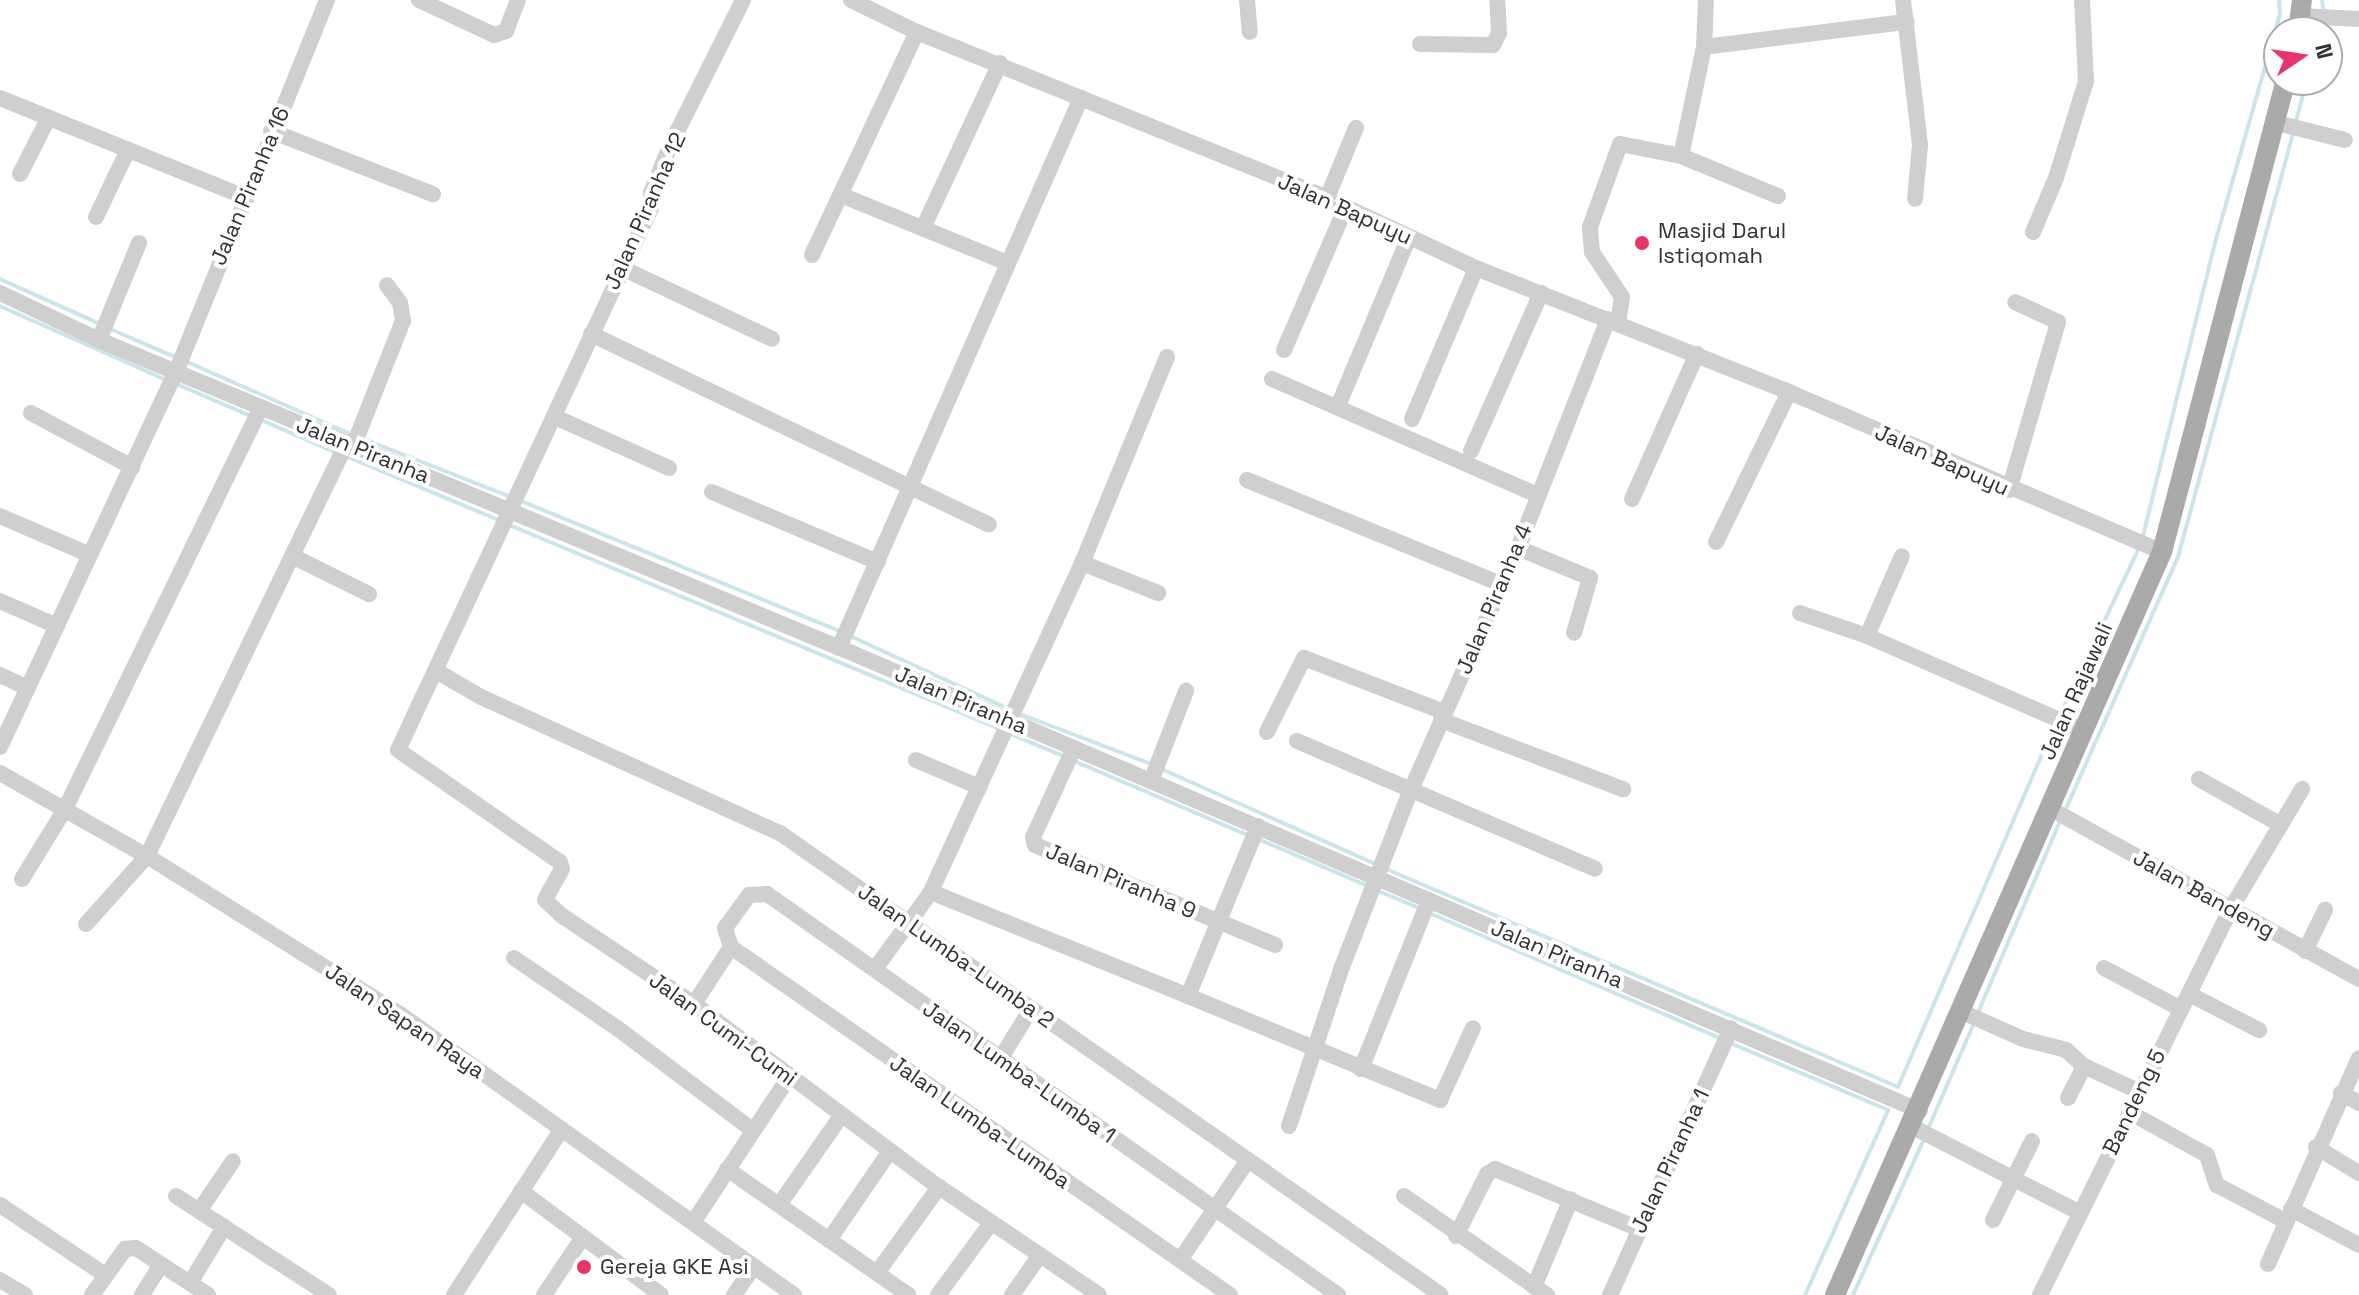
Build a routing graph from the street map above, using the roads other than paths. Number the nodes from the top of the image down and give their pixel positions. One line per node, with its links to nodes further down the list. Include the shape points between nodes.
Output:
1 (327, 0): 23 (street, Jalan Piranha 16)
2 (419, 0): 3 (street, via 494,35 506,31)
3 (518, 0)
4 (743, 0): 42 (street, Jalan Piranha 12, via 670,146 651,193 651,208)
5 (851, 0): 12 (street, Jalan Bapuyu)
6 (1247, 0): 13 (street)
7 (1497, 0): 14 (street, via 1499,33 1493,45)
8 (1706, 0): 15 (street)
9 (1903, 0): 11 (street)
10 (2082, 0): 37 (street, via 2086,81)
11 (1906, 22): 15 (street); 33 (street, via 1920,145)
12 (917, 32): 16 (street, Jalan Bapuyu); 29 (street)
13 (1250, 32)
14 (1420, 44)
15 (1704, 47): 26 (street)
16 (1000, 63): 19 (street, Jalan Bapuyu); 36 (street)
17 (2281, 96): 21 (main road, Jalan Rajawali)
18 (0, 98): 20 (street)
19 (1081, 98): 32 (street, Jalan Bapuyu); 41 (street)
20 (48, 119): 25 (street); 27 (street)
21 (2273, 122): 24 (street); 78 (main road, Jalan Rajawali)
22 (1356, 128): 32 (street)
23 (271, 131): 28 (street); 31 (street, Jalan Piranha 16)
24 (2345, 140)
25 (127, 152): 31 (street, via 185,169); 35 (street)
26 (1681, 156): 30 (street); 48 (street, via 1625,142 1617,149 1590,240 1622,297)
27 (20, 174)
28 (433, 194)
29 (841, 195): 36 (street); 40 (street)
30 (1778, 196)
31 (245, 197): 55 (street, Jalan Piranha 16)
32 (1327, 198): 34 (street, Jalan Bapuyu)
33 (1915, 199)
34 (1346, 207): 38 (street, Jalan Bapuyu); 52 (street)
35 (96, 217)
36 (923, 228): 41 (street)
37 (2033, 232)
38 (1409, 237): 43 (street, Jalan Bapuyu); 58 (street)
39 (139, 243): 51 (street)
40 (812, 255)
41 (1005, 262): 68 (street)
42 (620, 267): 49 (street, Jalan Piranha 12); 50 (street)
43 (1476, 268): 46 (street, Jalan Bapuyu); 62 (street)
44 (387, 285): 63 (street, via 400,303 403,321)
45 (0, 293): 51 (street, Jalan Piranha)
46 (1541, 293): 48 (street, Jalan Bapuyu); 64 (street)
47 (2015, 302): 69 (street, via 2058,322)
48 (1613, 321): 53 (street, Jalan Bapuyu); 71 (street, Jalan Piranha 4)
49 (591, 334): 61 (street, Jalan Piranha 12); 68 (street)
50 (772, 339)
51 (99, 340): 55 (street, Jalan Piranha)
52 (1284, 350)
53 (1697, 354): 57 (street, Jalan Bapuyu); 72 (street)
54 (1167, 357): 83 (street)
55 (176, 372): 59 (street, Jalan Piranha); 65 (street, Jalan Piranha 16)
56 (1272, 379): 58 (street)
57 (1789, 392): 69 (street, Jalan Bapuyu); 76 (street)
58 (1338, 406): 71 (street)
59 (261, 408): 63 (street, Jalan Piranha); 114 (street)
60 (31, 413): 65 (street)
61 (555, 417): 66 (street); 73 (street, Jalan Piranha 12)
62 (1412, 419)
63 (350, 445): 73 (street, Jalan Piranha); 80 (street)
64 (1471, 451)
65 (132, 467): 79 (street, Jalan Piranha 16)
66 (669, 468)
67 (1247, 480): 84 (street)
68 (909, 490): 75 (street); 82 (street)
69 (2009, 490): 78 (street, Jalan Bapuyu)
70 (712, 492): 82 (street)
71 (1537, 495): 77 (street, Jalan Piranha 4)
72 (1632, 499)
73 (511, 511): 92 (street, Jalan Piranha); 93 (street, Jalan Piranha 12)
74 (0, 516): 79 (street)
75 (989, 525)
76 (1716, 542)
77 (1518, 548): 84 (street, Jalan Piranha 4); 90 (street, via 1590,578)
78 (2162, 552): 99 (main road, Jalan Rajawali)
79 (90, 555): 89 (street, Jalan Piranha 16)
80 (292, 556): 86 (street); 117 (street)
81 (1902, 556): 91 (street)
82 (878, 562): 92 (street)
83 (1082, 563): 85 (street); 98 (street)
84 (1501, 584): 97 (street, Jalan Piranha 4)
85 (1158, 593)
86 (369, 594)
87 (0, 601): 89 (street)
88 (1800, 613): 91 (street)
89 (57, 626): 95 (street, Jalan Piranha 16)
90 (1574, 633)
91 (1867, 636): 99 (street)
92 (839, 648): 98 (street, Jalan Piranha)
93 (438, 672): 104 (street, Jalan Piranha 12); 126 (street, Jalan Lumba-Lumba 2, via 495,704 764,824)
94 (0, 675): 95 (street)
95 (28, 688): 102 (street, Jalan Piranha 16)
96 (1186, 691): 108 (street)
97 (1443, 716): 100 (street, via 1304,658); 110 (street); 112 (street, Jalan Piranha 4)
98 (1010, 723): 103 (street, Jalan Piranha); 109 (street)
99 (2084, 731): 113 (main road, Jalan Rajawali)
100 (1267, 732)
101 (1297, 741): 112 (street)
102 (0, 747)
103 (1074, 748): 108 (street, Jalan Piranha); 125 (street, Jalan Piranha 9, via 1033,837 1035,845)
104 (398, 750): 137 (street, Jalan Cumi-Cumi, via 560,862 562,869 545,900)
105 (916, 760): 109 (street)
106 (0, 773): 114 (street, Jalan Sapan Raya)
107 (2199, 779): 115 (street)
108 (1151, 781): 116 (street, Jalan Piranha)
109 (979, 787): 121 (street)
110 (1623, 789)
111 (2302, 789): 115 (street, Bandeng 5)
112 (1410, 792): 118 (street); 119 (street, Jalan Piranha 4)
113 (2049, 808): 123 (street, Jalan Bandeng); 139 (main road, Jalan Rajawali)
114 (65, 809): 117 (street, Jalan Sapan Raya); 120 (street)
115 (2281, 825): 123 (street, Bandeng 5)
116 (1258, 826): 119 (street, Jalan Piranha); 125 (street)
117 (147, 856): 127 (street); 158 (street, Jalan Sapan Raya, via 400,1014)
118 (1595, 869)
119 (1376, 877): 122 (street, Jalan Piranha); 143 (street, Jalan Piranha 4)
120 (22, 879)
121 (931, 892): 126 (street); 135 (street)
122 (1429, 900): 141 (street, Jalan Piranha); 147 (street)
123 (2230, 910): 130 (street, Jalan Bandeng); 136 (street, Bandeng 5)
124 (2325, 910): 130 (street)
125 (1217, 921): 128 (street); 135 (street)
126 (910, 922): 133 (street); 138 (street, Jalan Lumba-Lumba 2)
127 (86, 924)
128 (1275, 945)
129 (731, 947): 133 (street, Jalan Lumba-Lumba 1, via 725,928 749,895 759,891); 137 (street); 188 (street, Jalan Lumba-Lumba)
130 (2305, 951): 134 (street, Jalan Bandeng)
131 (514, 958): 157 (street)
132 (2104, 968): 136 (street)
133 (875, 969): 145 (street, Jalan Lumba-Lumba 1)
134 (2359, 979)
135 (1188, 996): 143 (street)
136 (2185, 1002): 142 (street); 149 (street, Bandeng 5)
137 (694, 1004): 148 (street, Jalan Cumi-Cumi)
138 (1031, 1009): 145 (street); 162 (street, Jalan Lumba-Lumba 2)
139 (1960, 1011): 146 (street, via 2066,1050); 155 (main road, Jalan Rajawali)
140 (1473, 1028): 147 (street, via 1440,1100)
141 (1731, 1028): 155 (street, Jalan Piranha); 182 (street, Jalan Piranha 1)
142 (2259, 1030)
143 (1313, 1048): 147 (street); 156 (street, Jalan Piranha 4)
144 (2359, 1058): 150 (street)
145 (999, 1061): 174 (street, Jalan Lumba-Lumba 1)
146 (2084, 1066): 149 (street); 151 (street)
147 (1361, 1069)
148 (789, 1077): 154 (street, Jalan Cumi-Cumi); 157 (street)
149 (2138, 1091): 153 (street, Bandeng 5)
150 (2341, 1093): 152 (street); 160 (street)
151 (2068, 1098)
152 (2359, 1103)
153 (2129, 1112): 176 (street, Bandeng 5); 177 (street, via 2207,1155 2217,1185)
154 (841, 1116): 161 (street, Jalan Cumi-Cumi); 173 (street)
155 (1916, 1119): 166 (street, Jalan Piranha); 216 (main road, Jalan Rajawali)
156 (1289, 1126)
157 (751, 1129): 164 (street)
158 (561, 1130): 168 (street); 179 (street, Jalan Sapan Raya)
159 (2032, 1141): 166 (street)
160 (2316, 1147): 165 (street); 177 (street)
161 (890, 1151): 167 (street, Jalan Cumi-Cumi); 185 (street)
162 (1248, 1160): 174 (street); 214 (street, Jalan Lumba-Lumba 2)
163 (233, 1161): 175 (street)
164 (727, 1169): 173 (street); 179 (street)
165 (2359, 1173)
166 (2014, 1178): 176 (street, Jalan Piranha); 178 (street)
167 (939, 1187): 180 (street, Jalan Cumi-Cumi); 192 (street)
168 (521, 1191): 184 (street); 203 (street)
169 (176, 1196): 175 (street)
170 (1404, 1196): 183 (street)
171 (1571, 1199): 182 (street); 183 (street, via 1495,1169 1487,1174); 197 (street)
172 (0, 1205): 193 (street)
173 (779, 1205): 185 (street)
174 (1216, 1210): 188 (street); 213 (street, Jalan Lumba-Lumba 1)
175 (199, 1211): 181 (street)
176 (2080, 1213): 217 (street, Bandeng 5)
177 (2288, 1215): 186 (street); 190 (street)
178 (1993, 1220)
179 (694, 1221): 191 (street, Jalan Sapan Raya)
180 (991, 1223): 187 (street, Jalan Cumi-Cumi); 209 (street)
181 (224, 1227): 195 (street); 202 (street)
182 (1639, 1229): 215 (street, Jalan Piranha 1)
183 (1456, 1236): 197 (street)
184 (583, 1237): 196 (street); 204 (street)
185 (829, 1240): 192 (street)
186 (2359, 1245)
187 (1040, 1255): 210 (street); 211 (street, Jalan Cumi-Cumi)
188 (1180, 1260): 212 (street, Jalan Lumba-Lumba)
189 (161, 1264): 193 (street, via 136,1248 125,1249); 195 (street); 200 (street)
190 (2268, 1264)
191 (754, 1266): 206 (street); 207 (street, Jalan Sapan Raya)
192 (877, 1273): 208 (street)
193 (104, 1274): 199 (street)
194 (0, 1280): 198 (street)
195 (190, 1283): 201 (street)
196 (639, 1289): 205 (street)
197 (1541, 1291)
198 (25, 1295)
199 (92, 1295)
200 (142, 1295)
201 (208, 1295)
202 (329, 1295)
203 (454, 1295)
204 (544, 1295)
205 (661, 1295)
206 (734, 1295)
207 (794, 1295)
208 (908, 1295)
209 (938, 1295)
210 (1012, 1295)
211 (1099, 1295)
212 (1230, 1295)
213 (1338, 1295)
214 (1441, 1295)
215 (1610, 1295)
216 (1835, 1295)
217 (2040, 1295)

